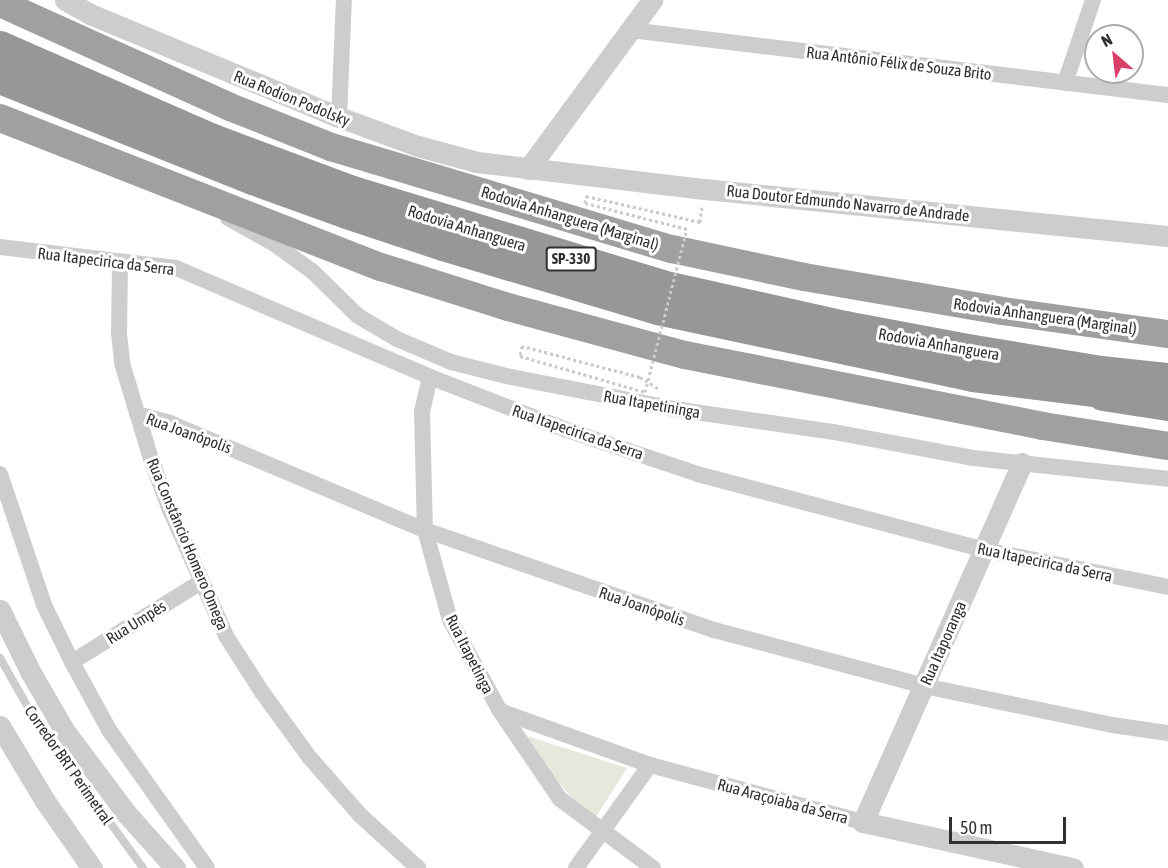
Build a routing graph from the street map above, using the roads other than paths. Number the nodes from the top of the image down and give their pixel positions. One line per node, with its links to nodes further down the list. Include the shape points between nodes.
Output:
1 (65, 0): 13 (street, Rua Rodion Podolsky, via 90,14)
2 (345, 0): 13 (street)
3 (652, 0): 6 (street)
4 (1094, 0): 11 (street)
5 (0, 3): 20 (highway, Rodovia Anhanguera (Marginal), via 230,107 331,147 672,249 1002,312)
6 (630, 30): 11 (street, Rua Antônio Félix de Souza Brito); 15 (street)
7 (0, 38): 10 (highway)
8 (0, 47): 10 (highway, Rodovia Anhanguera / SP-330)
9 (0, 78): 23 (highway, Rodovia Anhanguera / SP-330, via 347,213 658,309 973,376)
10 (85, 82): 22 (highway, Rodovia Anhanguera / SP-330, via 213,140 353,192 663,286 968,350)
11 (1065, 83): 12 (street, Rua Antônio Félix de Souza Brito)
12 (1168, 95)
13 (339, 117): 15 (street, Rua Rodion Podolsky, via 418,146 477,162)
14 (0, 118): 16 (highway)
15 (528, 169): 17 (street, Rua Doutor Edmundo Navarro de Andrade)
16 (186, 193): 27 (highway, via 381,267 508,307 685,355 1043,426); 28 (street, Rua Itapetininga, via 273,243 312,271 357,316 397,339 451,362 674,409)
17 (1168, 236)
18 (0, 247): 19 (street, Rua Itapecirica da Serra)
19 (120, 263): 21 (street, Rua Itapecirica da Serra, via 176,268); 26 (street, Rua Constâncio Homero Omega, via 122,363)
20 (1168, 334)
21 (430, 377): 31 (street, Rua Itapetinga, via 422,411); 32 (street, Rua Itapecirica da Serra, via 564,429 701,475)
22 (1168, 379)
23 (1073, 390): 24 (highway, Rodovia Anhanguera / SP-330); 25 (highway)
24 (1168, 400)
25 (1168, 405)
26 (137, 414): 31 (street, Rua Joanópolis, via 170,423); 33 (street, Rua Constâncio Homero Omega, via 170,510)
27 (1168, 446)
28 (1022, 463): 30 (street, Rua Itapetininga); 32 (street, Rua Itaporanga)
29 (0, 474): 37 (street, via 44,605)
30 (1168, 478)
31 (425, 530): 38 (street, Rua Joanópolis, via 714,630); 39 (street, Rua Itapetinga, via 450,620)
32 (985, 550): 34 (street, Rua Itapecirica da Serra); 38 (street, Rua Itaporanga)
33 (201, 582): 37 (street, Rua Umpês); 49 (street, Rua Constâncio Homero Omega, via 226,636 310,758 360,815)
34 (1168, 587)
35 (0, 610): 47 (street, via 64,730 126,813)
36 (0, 658): 46 (lane, Corredor BRT Perimetral, via 33,716)
37 (72, 662): 48 (street, via 109,730)
38 (924, 686): 41 (street, Rua Joanópolis); 43 (street, Rua Itaporanga)
39 (500, 711): 42 (street, Rua Araçoiaba da Serra); 44 (street, Rua Itapetinga, via 560,799)
40 (0, 726): 45 (street, via 45,801)
41 (1168, 733)
42 (650, 765): 43 (street, Rua Araçoiaba da Serra); 44 (street)
43 (863, 822): 52 (street, Rua Araçoiaba da Serra)
44 (603, 832): 50 (street); 51 (street, Rua Itapetinga)
45 (92, 868)
46 (143, 868)
47 (175, 868)
48 (207, 868)
49 (418, 868)
50 (576, 868)
51 (653, 868)
52 (1073, 868)

